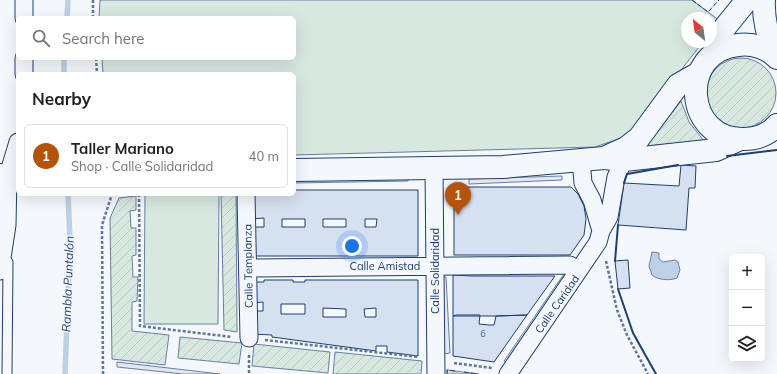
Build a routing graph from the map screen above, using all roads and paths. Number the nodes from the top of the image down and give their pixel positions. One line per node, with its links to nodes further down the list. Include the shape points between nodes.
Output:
1 (24, 0): 5 (street)
2 (93, 0): 6 (path)
3 (747, 0): 7 (street, via 722,31)
4 (764, 0): 8 (street, via 767,35)
5 (24, 16)
6 (93, 16)
7 (716, 52): 8 (street, via 730,46 746,44 761,47); 13 (street)
8 (776, 57)
9 (24, 60): 11 (street)
10 (96, 60): 12 (path)
11 (24, 72)
12 (97, 72)
13 (699, 72): 15 (street, via 695,87 696,102 701,116 711,128 724,136); 17 (street, via 678,85 639,138)
14 (772, 134): 15 (street)
15 (738, 140): 17 (street, via 716,150)
16 (16, 149): 21 (street)
17 (614, 159): 18 (street); 26 (street, Calle Caridad, via 616,177 609,217)
18 (581, 160): 19 (street, via 503,167); 26 (street, via 582,183 592,200)
19 (434, 168): 20 (street); 28 (street, Calle Solidaridad)
20 (296, 170)
21 (9, 175): 25 (street)
22 (111, 196): 35 (path, via 102,225)
23 (139, 196): 31 (path, via 140,326)
24 (246, 196): 29 (street, Calle Templanza)
25 (7, 224): 30 (street); 34 (lane)
26 (600, 236): 33 (street, Calle Caridad); 36 (path, via 617,310)
27 (570, 265): 28 (street, Calle Amistad)
28 (435, 266): 29 (street, Calle Amistad); 32 (street, Calle Solidaridad)
29 (248, 268): 31 (street, Calle Templanza)
30 (0, 271)
31 (249, 338): 32 (path)
32 (436, 367): 33 (path)
33 (501, 371)
34 (7, 374)
35 (103, 374)
36 (648, 374)

